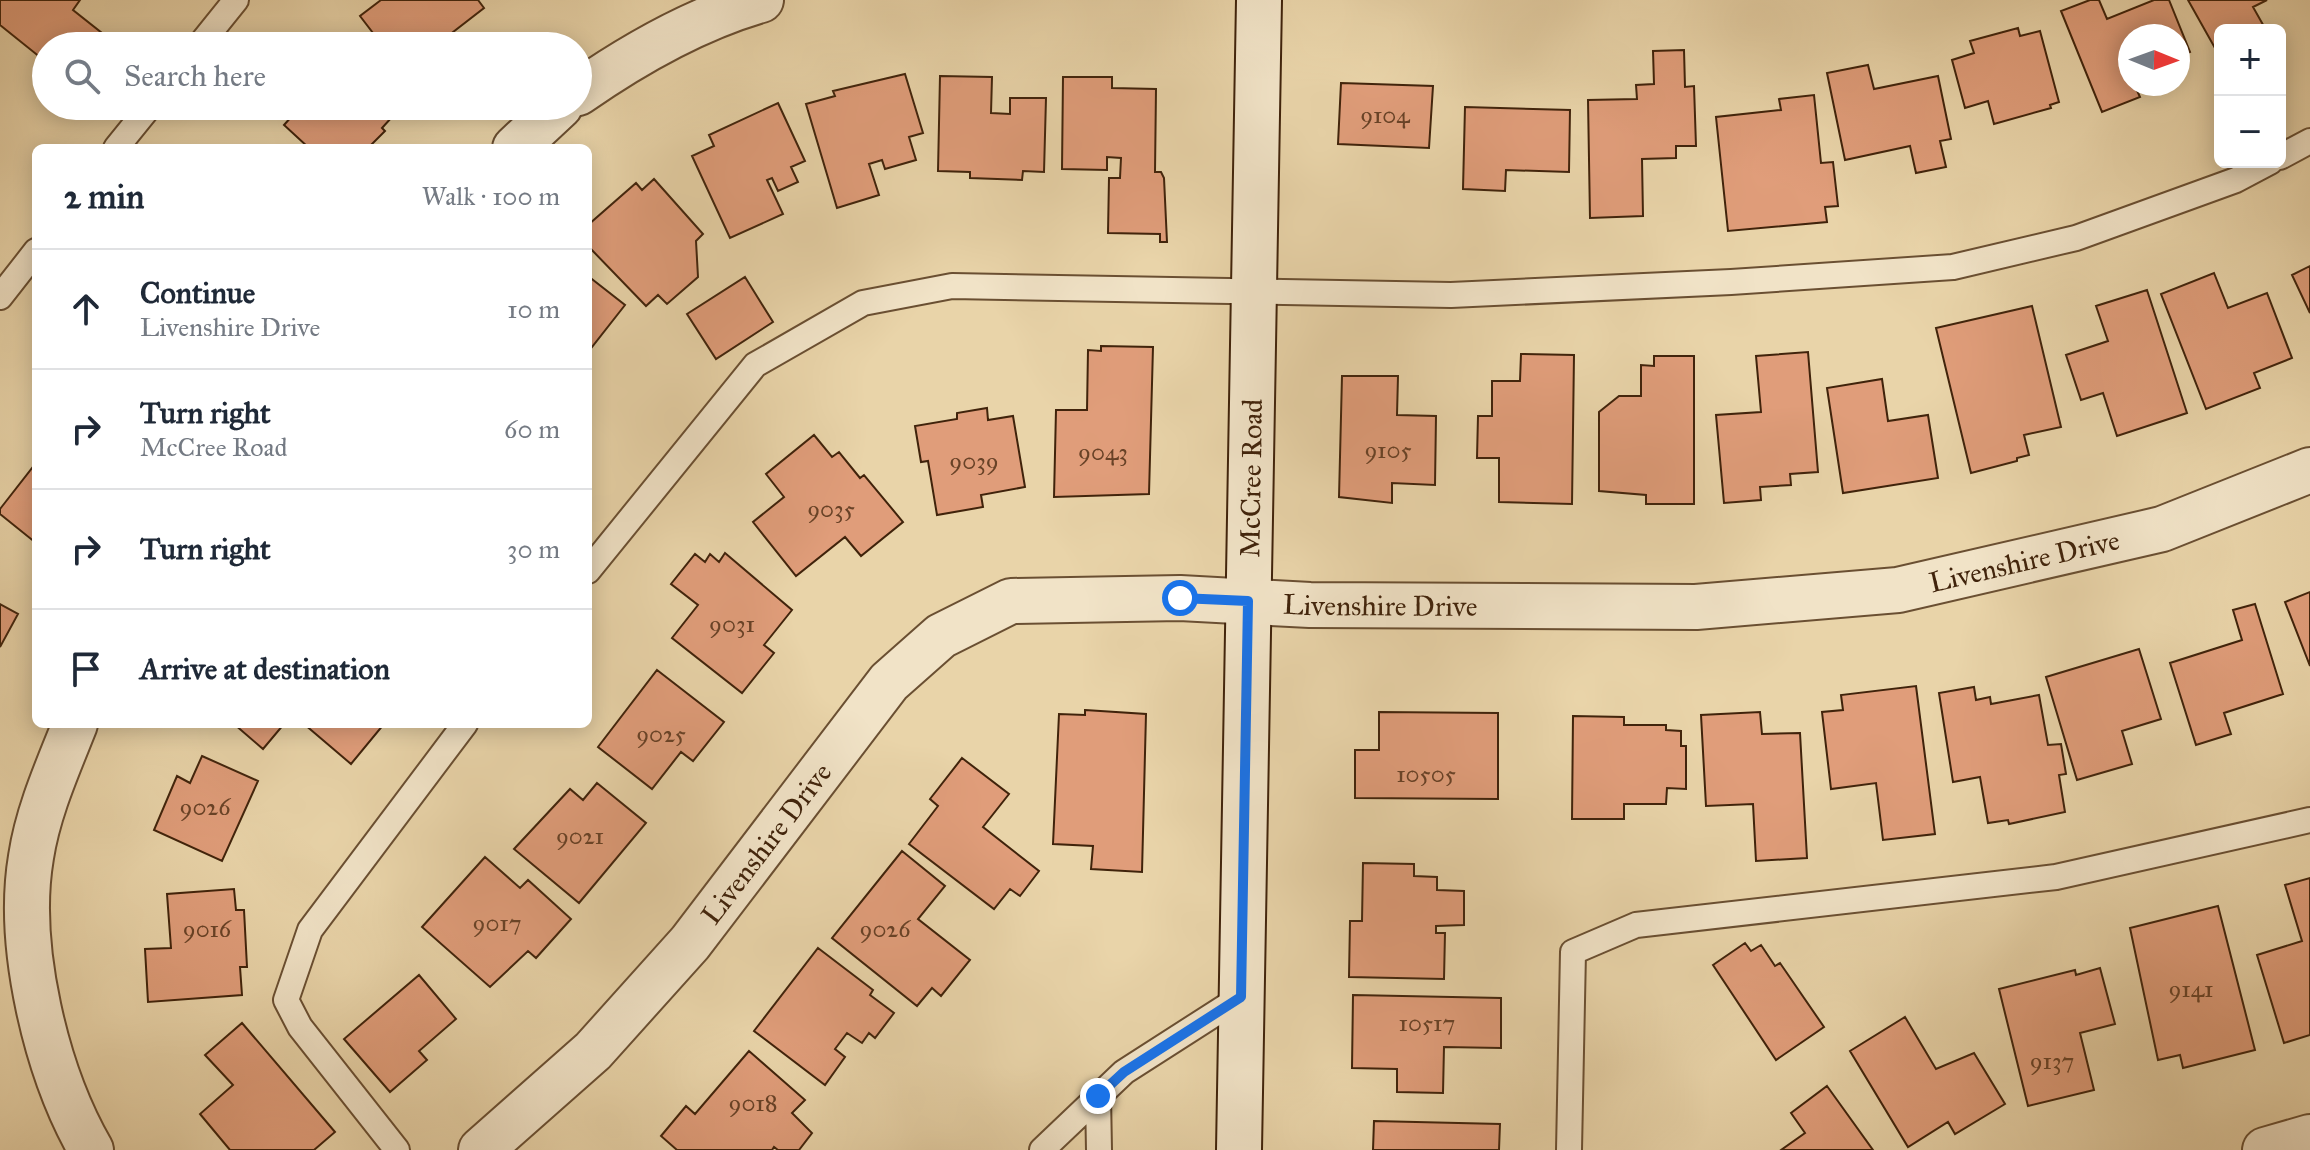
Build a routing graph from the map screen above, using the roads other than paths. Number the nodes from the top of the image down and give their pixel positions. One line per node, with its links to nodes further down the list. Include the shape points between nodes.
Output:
1 (236, 0): 4 (lane)
2 (761, 0): 5 (street, via 725,11 636,55)
3 (1259, 0): 14 (street, McCree Road)
4 (210, 32)
5 (592, 84)
6 (139, 120): 9 (lane)
7 (545, 120): 10 (street)
8 (2310, 141): 11 (lane)
9 (119, 144)
10 (519, 144)
11 (2286, 154)
12 (2259, 168): 14 (lane, via 2076,238 1953,267 1451,295)
13 (32, 256): 15 (lane)
14 (1254, 290): 17 (lane, via 952,286 863,303 755,365); 18 (street, McCree Road)
15 (0, 297)
16 (2310, 470): 18 (street, Livenshire Drive, via 2162,529 1898,590 1696,607)
17 (592, 566)
18 (1248, 601): 22 (street, McCree Road); 27 (street, Livenshire Drive, via 1011,601 941,636 889,682 690,943 593,1051)
19 (74, 728): 25 (street, via 31,855 26,908 35,987 60,1087)
20 (462, 728): 26 (lane, via 310,930 286,1000 300,1027)
21 (2310, 820): 31 (lane, via 2056,877 1636,925 1573,952)
22 (1241, 997): 23 (lane, via 1124,1072); 30 (street, McCree Road)
23 (1098, 1096): 28 (lane); 29 (lane)
24 (2310, 1137): 32 (street)
25 (91, 1150)
26 (397, 1150)
27 (481, 1150)
28 (1042, 1150)
29 (1099, 1150)
30 (1239, 1150)
31 (1569, 1150)
32 (2265, 1150)

